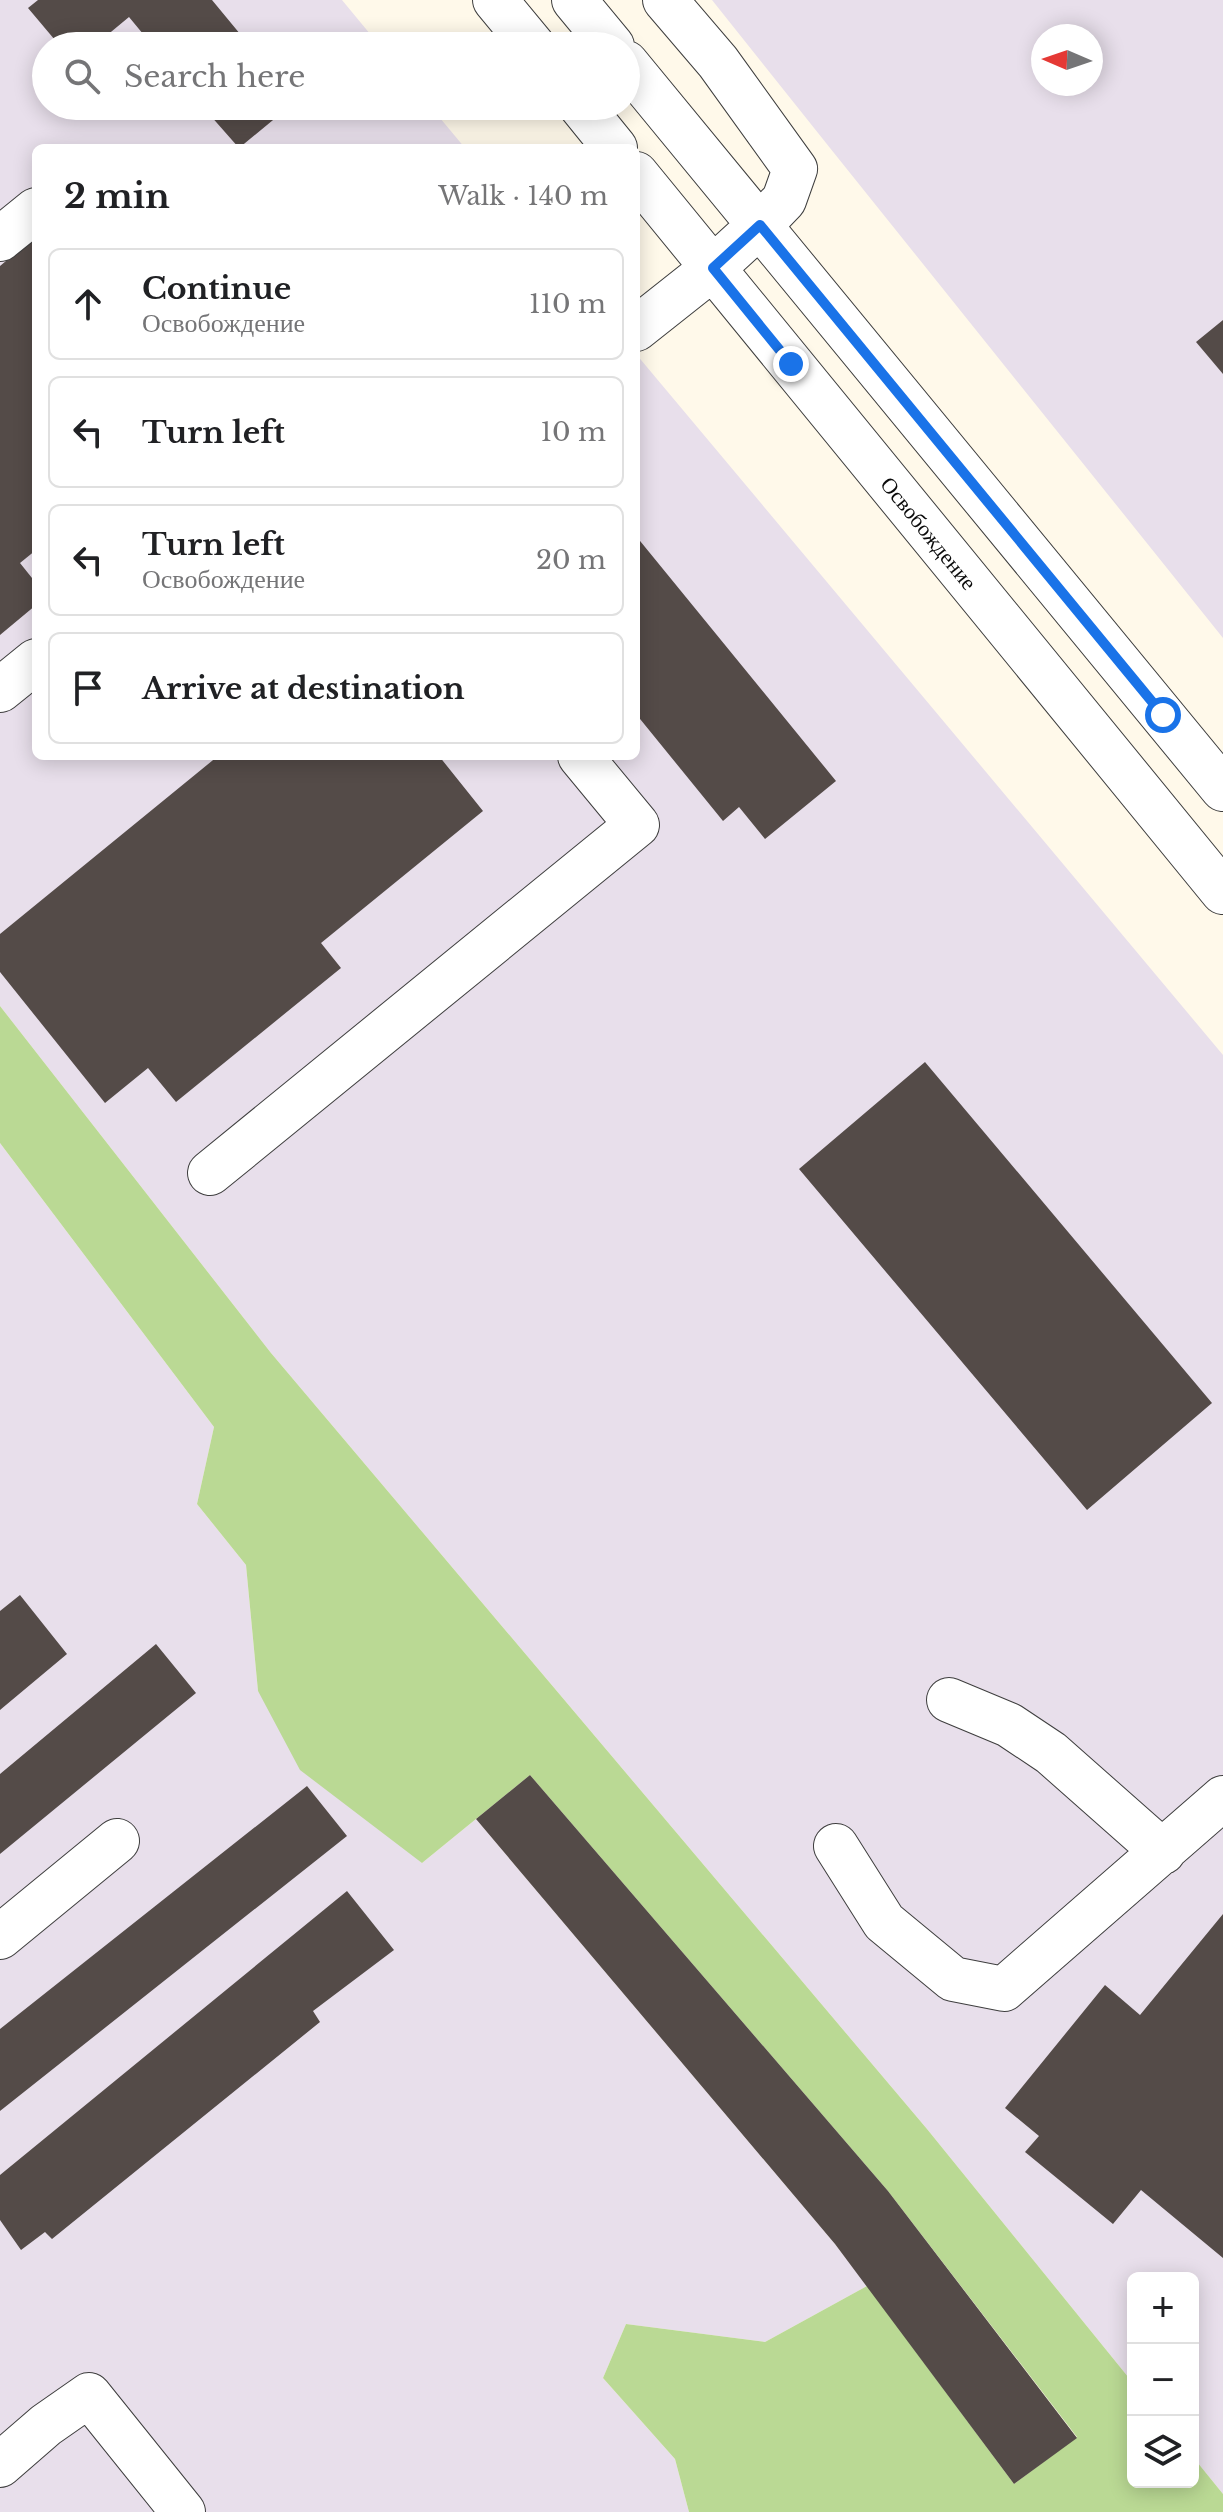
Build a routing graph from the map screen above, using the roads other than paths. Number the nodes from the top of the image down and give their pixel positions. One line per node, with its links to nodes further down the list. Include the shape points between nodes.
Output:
1 (495, 0): 4 (street)
2 (574, 0): 5 (street)
3 (665, 0): 11 (street, via 718,62 795,169 784,200)
4 (521, 32)
5 (600, 32)
6 (640, 80): 11 (street)
7 (592, 120): 8 (street)
8 (612, 144)
9 (640, 179): 13 (street, Освобождение)
10 (32, 213): 12 (street)
11 (760, 225): 13 (street); 18 (street)
12 (0, 239)
13 (713, 268): 14 (street); 19 (street, Освобождение)
14 (640, 326)
15 (32, 664): 16 (street)
16 (0, 690)
17 (583, 760): 20 (street, via 637,825)
18 (1223, 789)
19 (1223, 892)
20 (210, 1173)
21 (949, 1700): 25 (street, via 1009,1725 1051,1753)
22 (1223, 1798): 25 (street)
23 (117, 1841): 26 (street)
24 (836, 1846): 25 (street, via 884,1922 953,1979 1004,1989)
25 (1163, 1852)
26 (0, 1937)
27 (0, 2465): 28 (street, via 89,2395)
28 (183, 2512)

